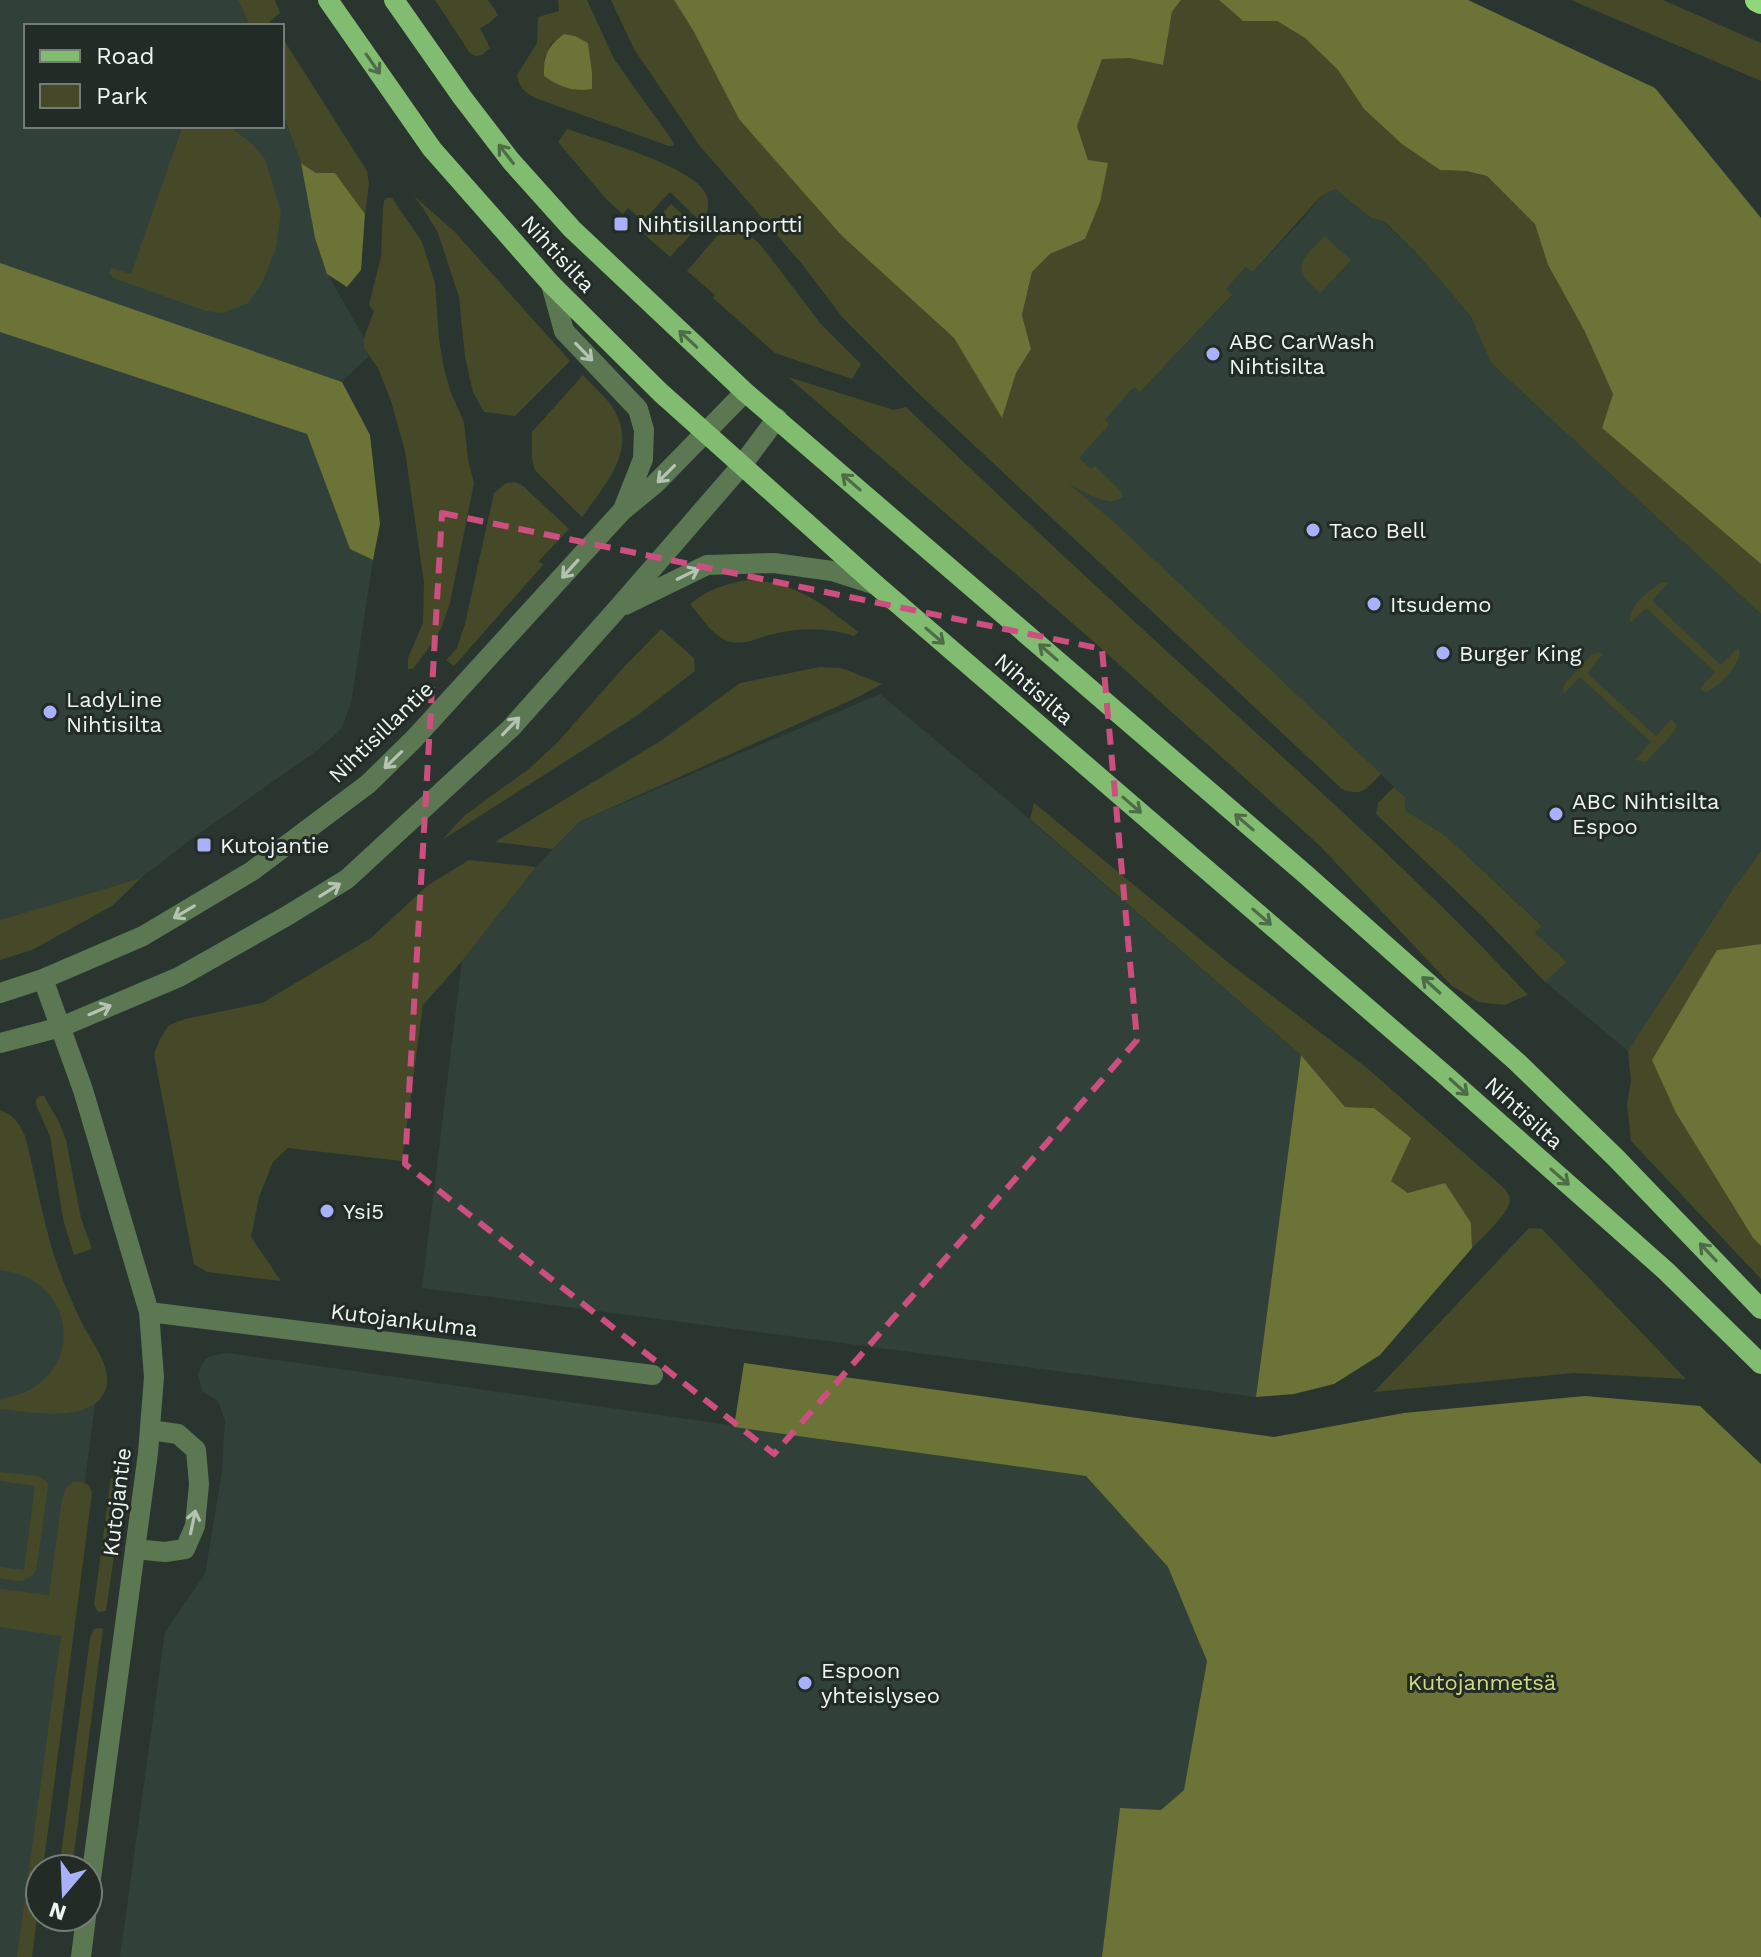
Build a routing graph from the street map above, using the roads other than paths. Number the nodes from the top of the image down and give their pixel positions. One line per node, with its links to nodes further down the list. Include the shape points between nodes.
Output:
1 (328, 0): 3 (main road, Nihtisilta, one-way to 3, via 432,149)
2 (394, 0): 4 (main road, Nihtisilta, one-way to 2, via 572,229 511,161)
3 (551, 284): 6 (main road, Nihtisilta); 8 (street, Nihtisillantie, one-way to 8, via 564,331 638,409 643,459)
4 (745, 392): 5 (main road, Nihtisilta); 6 (street, Nihtisillantie)
5 (777, 418): 7 (street); 15 (main road, Nihtisilta, one-way to 5, via 1517,1062)
6 (706, 434): 7 (main road, Nihtisilta); 8 (street, Nihtisillantie, one-way to 8)
7 (742, 465): 9 (main road, Nihtisilta); 10 (street)
8 (622, 511): 11 (street, Nihtisillantie, one-way to 11, via 368,784 252,871 143,936)
9 (876, 585): 10 (street, one-way to 9, via 707,565 774,563 832,571); 17 (main road, Nihtisilta, one-way to 17, via 1445,1075 1666,1271)
10 (618, 608): 13 (street, one-way to 10, via 179,977 347,879 511,728)
11 (43, 979): 12 (street, Nihtisillantie); 13 (street, Kutojantie)
12 (0, 993)
13 (61, 1027): 14 (street); 16 (street, Kutojantie)
14 (0, 1043)
15 (1761, 1309)
16 (149, 1312): 18 (street, Kutojankulma); 19 (street, Kutojantie, via 154,1377)
17 (1761, 1364)
18 (653, 1375)
19 (150, 1430): 20 (street, Kutojantie); 20 (street, one-way to 19, via 185,1549 195,1526 196,1450 178,1434)
20 (135, 1549): 21 (street, Kutojantie)
21 (94, 1853)
22 (84, 1933): 23 (street)
23 (81, 1957)

